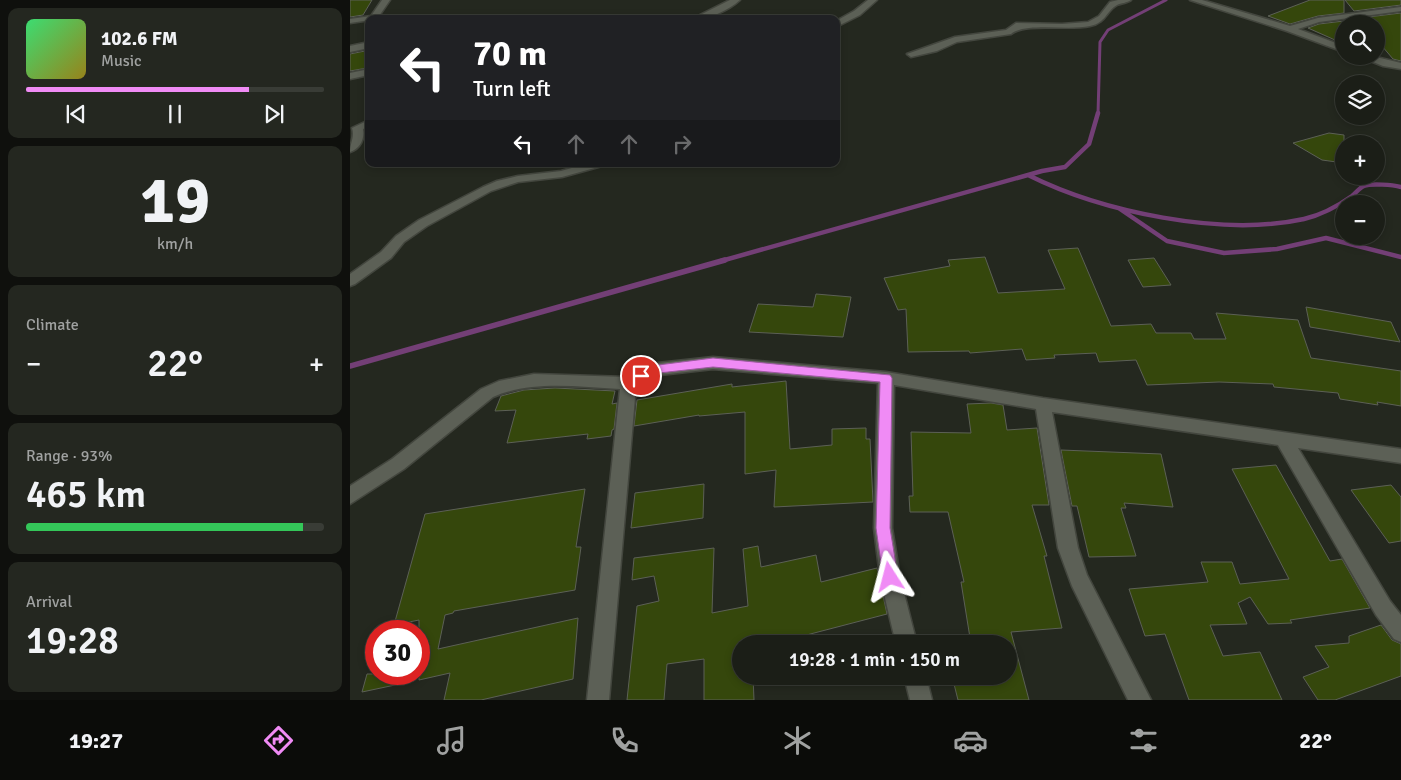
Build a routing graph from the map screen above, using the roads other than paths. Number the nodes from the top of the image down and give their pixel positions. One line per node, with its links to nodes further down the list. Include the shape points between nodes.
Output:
1 (386, 0): 7 (street)
2 (736, 0): 8 (street)
3 (873, 0): 11 (street)
4 (1127, 0): 16 (street, via 1113,4 1102,18 1090,24 1016,26 1008,32 955,40)
5 (1194, 0): 12 (street)
6 (1401, 9): 12 (street, via 1318,20)
7 (375, 15)
8 (706, 15)
9 (365, 19): 10 (street)
10 (350, 21)
11 (840, 23)
12 (1290, 29): 14 (street)
13 (365, 46): 15 (street)
14 (1335, 46)
15 (350, 49)
16 (911, 54)
17 (1385, 64): 18 (street)
18 (1401, 66)
19 (365, 73): 20 (street)
20 (350, 76)
21 (365, 120): 23 (street)
22 (365, 124): 23 (street)
23 (353, 128): 24 (street, via 360,136)
24 (350, 149)
25 (587, 167): 26 (street, via 562,174 518,179 486,189 422,223)
26 (350, 281)
27 (886, 378): 28 (street, via 713,362 658,369); 29 (street); 34 (street, via 883,528 890,577)
28 (628, 383): 32 (street, via 534,380 487,392 398,464); 36 (street)
29 (1042, 404): 30 (street); 38 (street, via 1068,548 1079,578)
30 (1283, 438): 31 (street); 33 (street, via 1383,608)
31 (1401, 456)
32 (350, 496)
33 (1401, 632)
34 (905, 635)
35 (917, 685): 37 (street)
36 (598, 700)
37 (921, 700)
38 (1140, 700)

